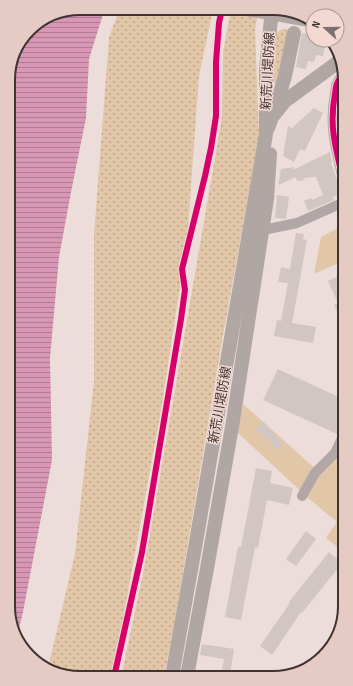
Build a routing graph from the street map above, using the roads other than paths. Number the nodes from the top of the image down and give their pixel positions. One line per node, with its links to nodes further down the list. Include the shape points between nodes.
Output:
1 (262, 15): 6 (main road, 新荒川堤防線, via 266,69)
2 (294, 33): 5 (main road, 新荒川堤防線, via 285,76)
3 (336, 64): 5 (main road, via 285,101)
4 (338, 80): 7 (street, via 332,125)
5 (272, 117): 6 (main road, 新荒川堤防線)
6 (266, 134): 9 (main road, 新荒川堤防線, via 271,155); 12 (main road, 新荒川堤防線)
7 (338, 159)
8 (338, 205): 9 (street, via 297,223)
9 (263, 230): 13 (main road, 新荒川堤防線)
10 (338, 446): 11 (street, via 315,473)
11 (302, 496)
12 (173, 671)
13 (188, 671)

